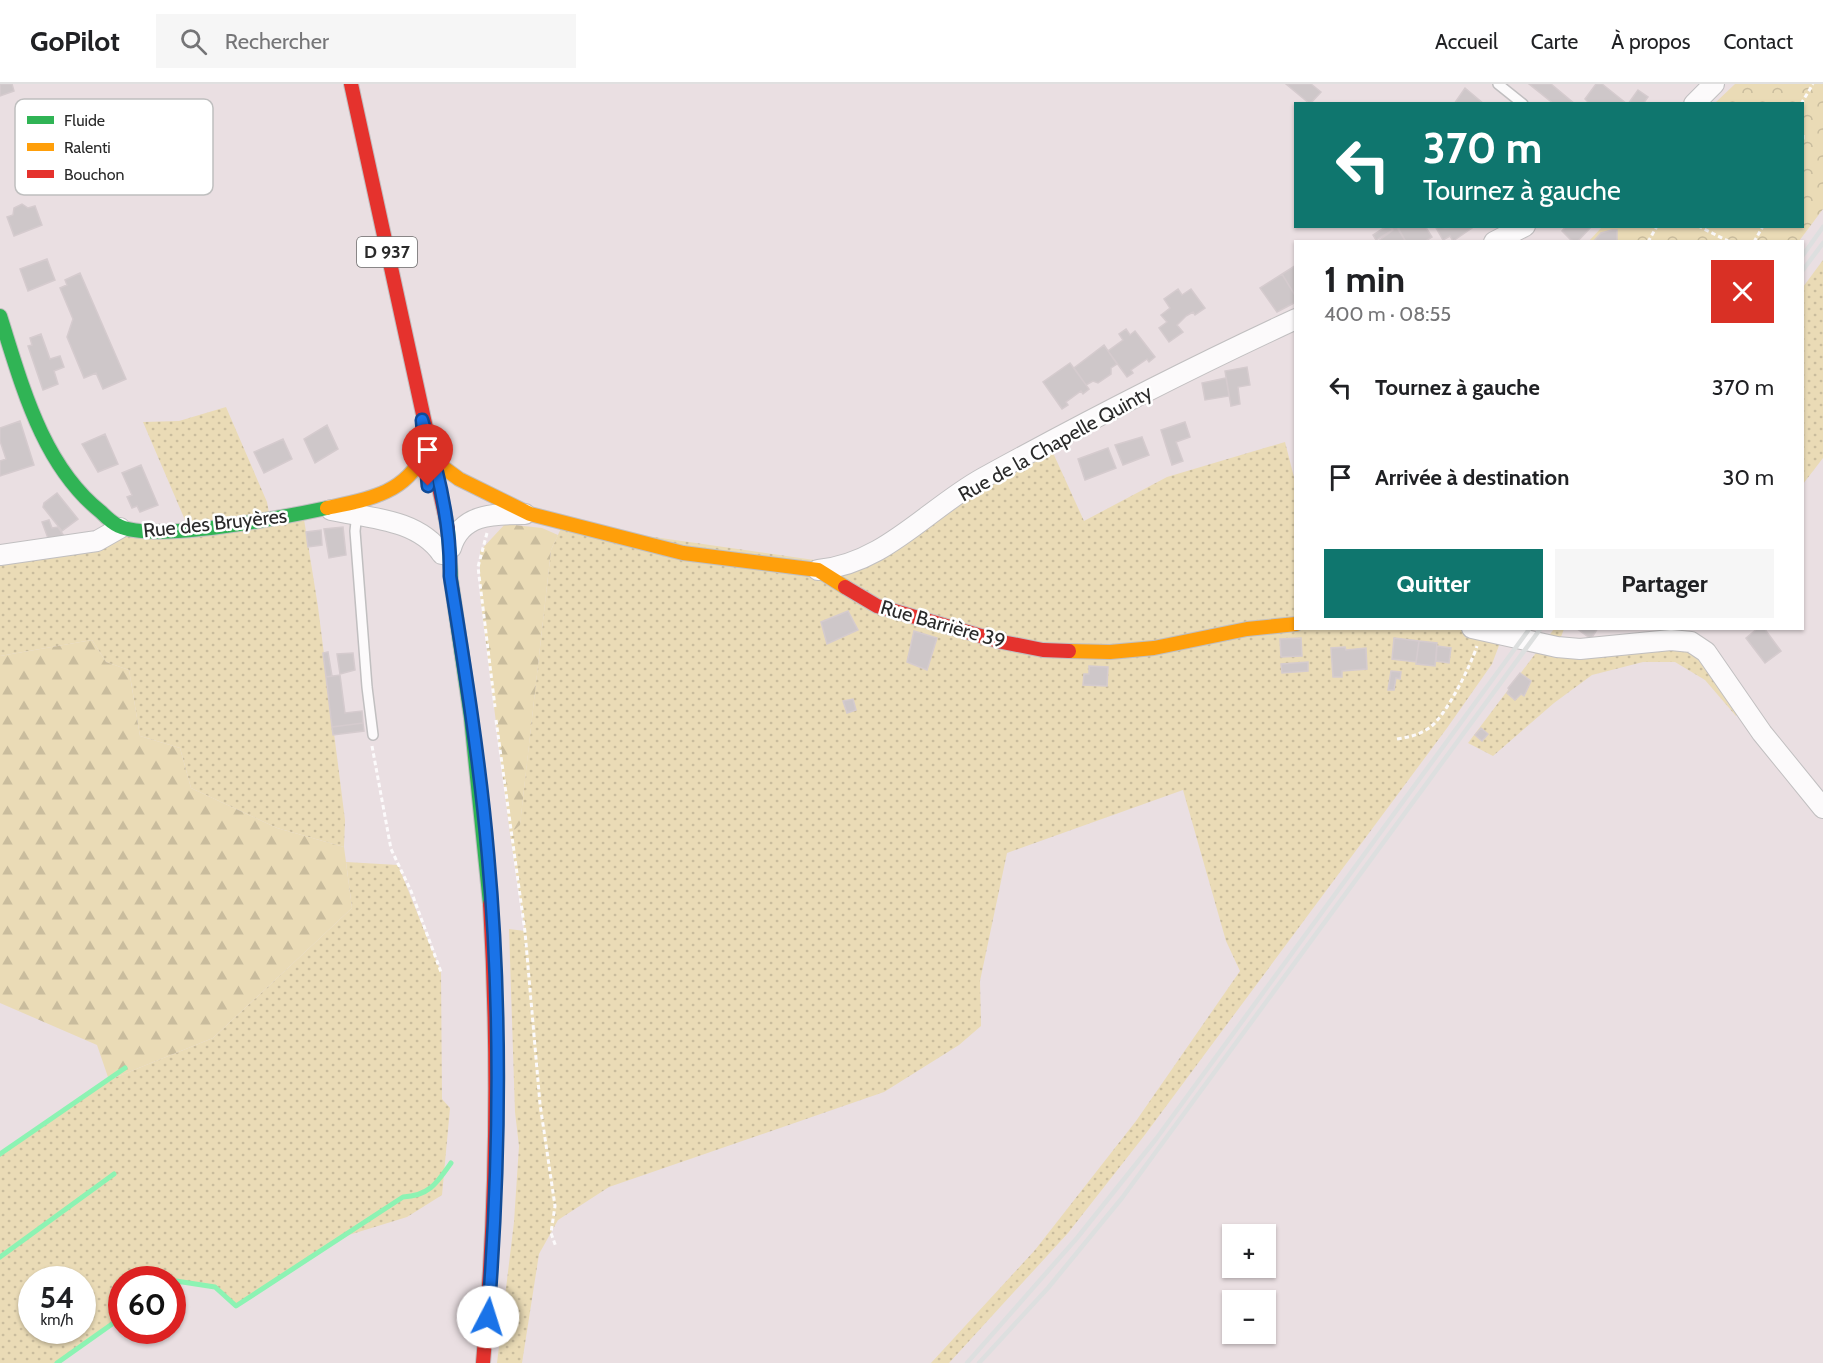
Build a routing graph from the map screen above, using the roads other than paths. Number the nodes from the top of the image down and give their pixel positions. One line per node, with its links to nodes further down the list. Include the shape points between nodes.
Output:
1 (351, 84): 10 (street, D 937)
2 (1498, 84): 4 (lane)
3 (1714, 84): 5 (street)
4 (1520, 102)
5 (1696, 102)
6 (1521, 228): 7 (street)
7 (1498, 240)
8 (0, 316): 14 (street, via 32,415 57,464 84,499)
9 (1294, 320): 17 (street, Rue de la Chapelle Quinty, via 980,480 863,559 836,569)
10 (429, 455): 11 (street, Rue des Bruyères, via 415,475); 13 (street, Rue Barrière 39, via 459,479); 15 (street, D 937)
11 (357, 507): 12 (street, Rue des Bruyères); 15 (street, Rue des Bruyères, via 394,521); 20 (lane, via 355,531)
12 (326, 509): 14 (street, Rue des Bruyères, via 154,532)
13 (530, 514): 15 (street, Rue Barrière 39, via 493,514 476,519 460,528); 17 (street, Rue Barrière 39, via 646,546)
14 (120, 528): 16 (street, Rue des Bruyères, via 97,541)
15 (446, 552): 22 (street, D 937, via 482,794 496,980 497,1158)
16 (0, 555)
17 (818, 570): 18 (street, Rue Barrière 39, via 890,611 1043,650 1132,651)
18 (1294, 624)
19 (1482, 630): 21 (street, via 1571,648 1691,642 1706,652 1762,733)
20 (373, 735)
21 (1823, 808)
22 (483, 1363)

